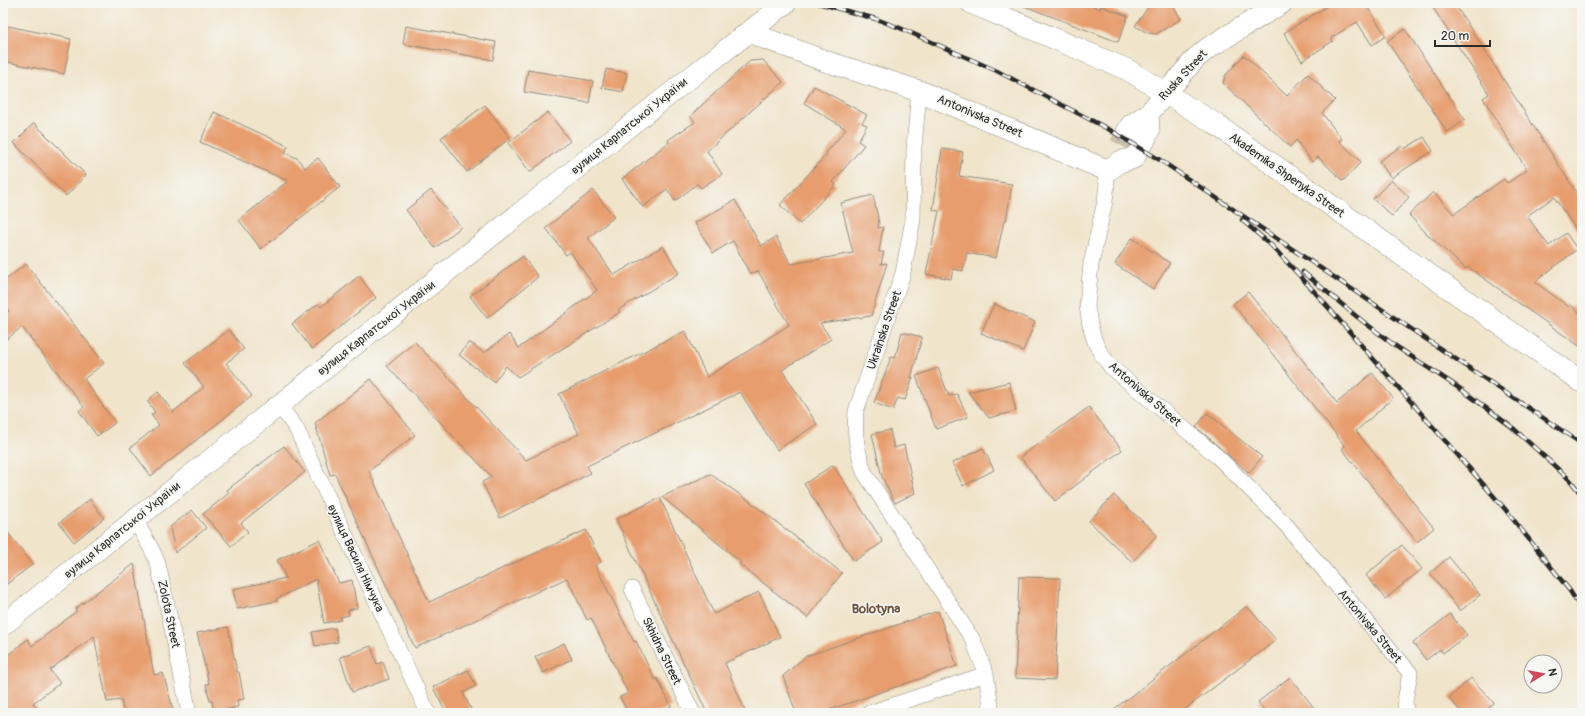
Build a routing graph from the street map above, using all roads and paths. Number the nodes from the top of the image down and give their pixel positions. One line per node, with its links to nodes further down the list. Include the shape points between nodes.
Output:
1 (786, 3): 4 (main road, вулиця Карпатської України)
2 (971, 3): 6 (main road, Akademika Shpenyka Street, via 1128,70)
3 (1282, 3): 6 (main road, Ruska Street, via 1208,48)
4 (748, 32): 5 (main road, via 825,62); 9 (main road, вулиця Карпатської України)
5 (919, 91): 7 (main road, Antonivska Street); 13 (street, Ukrainska Street, via 914,147 913,219 908,250 903,274 856,411 854,430 864,472 973,640)
6 (1166, 93): 7 (main road, Ruska Street, via 1148,114 1131,125); 8 (main road, Akademika Shpenyka Street, via 1214,123)
7 (1125, 151): 19 (street, Antonivska Street, via 1107,184 1091,264 1088,306 1090,325 1100,352 1111,367 1218,457 1292,531 1410,673 1405,701)
8 (1580, 376)
9 (280, 405): 10 (main road, вулиця Карпатської України); 15 (street, вулиця Василя Німчука, via 296,428)
10 (135, 520): 12 (main road, вулиця Карпатської України); 14 (street, Zolota Street, via 158,564)
11 (632, 589): 16 (street, Skhidna Street)
12 (3, 625)
13 (986, 674): 17 (street); 18 (street, Ukrainska Street)
14 (189, 713)
15 (428, 713)
16 (693, 713)
17 (869, 713)
18 (992, 713)
19 (1406, 713)

